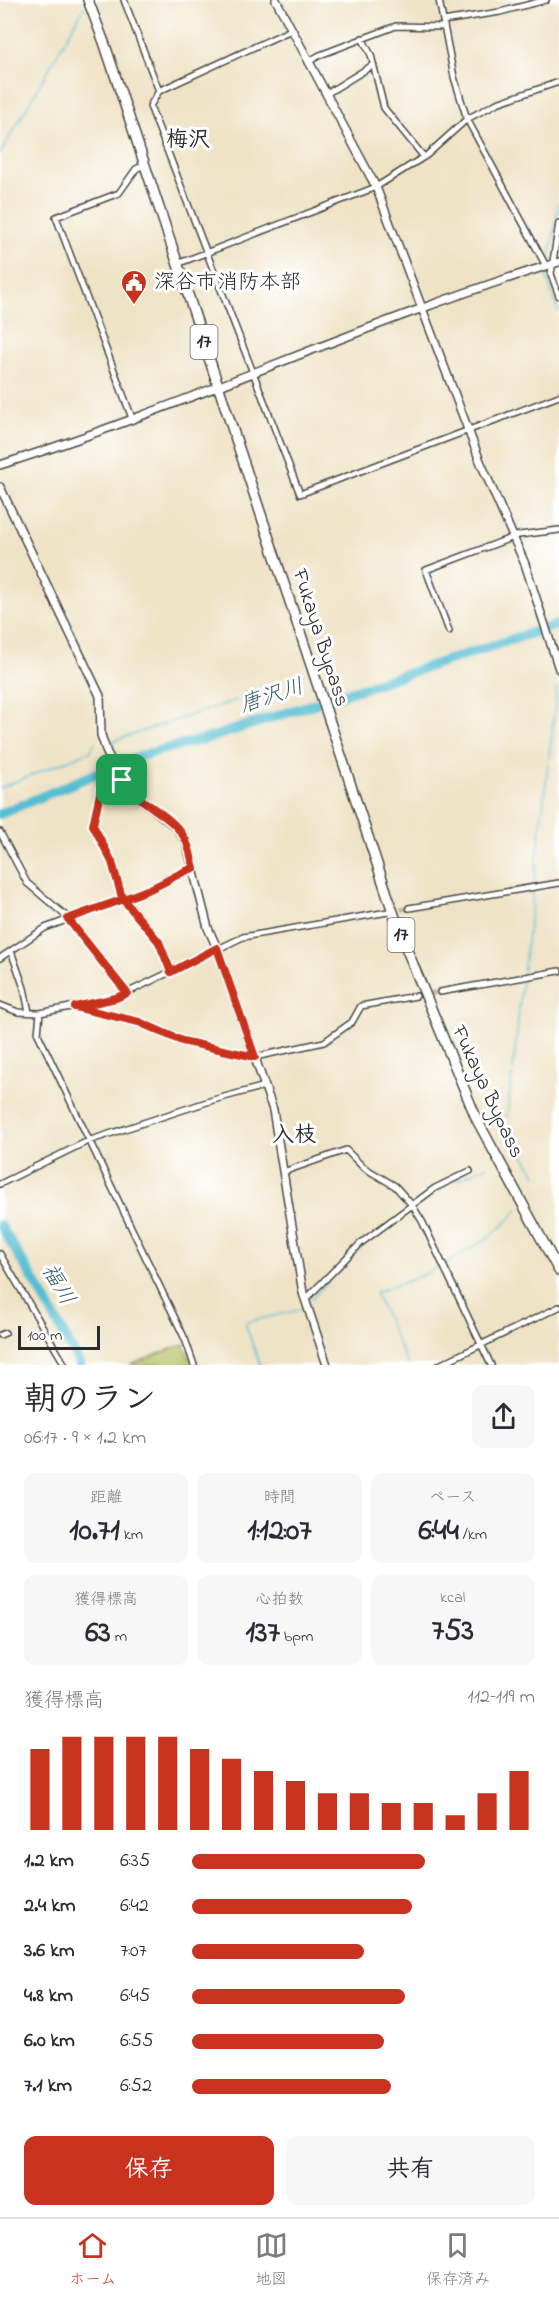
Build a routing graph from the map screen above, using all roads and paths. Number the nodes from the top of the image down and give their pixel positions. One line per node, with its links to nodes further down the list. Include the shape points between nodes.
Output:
1 (88, 0): 16 (highway, Fukaya Bypass / 17)
2 (124, 0): 12 (street)
3 (276, 0): 7 (street)
4 (439, 0): 6 (street)
5 (546, 0): 6 (street)
6 (443, 24): 8 (street, via 396,26); 14 (street)
7 (291, 30): 9 (street); 12 (street)
8 (362, 39): 9 (street); 10 (street)
9 (308, 63): 13 (street)
10 (374, 65): 13 (street); 15 (street, via 384,108)
11 (559, 82): 14 (street, via 497,102)
12 (159, 91): 19 (street, via 150,106)
13 (326, 94): 17 (street)
14 (467, 119): 15 (street); 21 (street)
15 (424, 157): 17 (street)
16 (144, 165): 20 (highway, Fukaya Bypass / 17); 27 (street, via 119,193 56,217)
17 (376, 187): 19 (street); 23 (street)
18 (559, 223): 21 (street)
19 (207, 253): 20 (street); 24 (street)
20 (177, 264): 25 (highway, Fukaya Bypass / 17)
21 (552, 264): 22 (street, via 551,274); 23 (street)
22 (559, 296)
23 (423, 307): 24 (street); 28 (street)
24 (255, 372): 25 (street); 28 (street, via 300,494)
25 (219, 386): 27 (street); 63 (highway, Fukaya Bypass / 17, via 400,933 477,1120)
26 (559, 396): 28 (street)
27 (132, 418): 29 (street)
28 (468, 431): 32 (street)
29 (0, 465)
30 (0, 487): 35 (street, via 100,696 101,735)
31 (559, 530): 32 (street)
32 (514, 537): 33 (street, via 426,570); 34 (street)
33 (449, 632)
34 (559, 669)
35 (121, 779): 37 (street, via 133,794 180,832); 39 (street, via 101,789 93,822 112,862)
36 (0, 832): 42 (street, via 27,883)
37 (194, 868): 39 (street); 43 (street, via 208,928)
38 (559, 883): 40 (street)
39 (123, 899): 42 (street); 47 (street, via 159,942)
40 (409, 908)
41 (388, 912): 43 (street, via 243,937)
42 (68, 919): 44 (street, via 45,928); 48 (street)
43 (217, 948): 47 (street); 55 (street)
44 (11, 951): 45 (street); 53 (street)
45 (0, 958)
46 (559, 971): 49 (street)
47 (171, 972): 48 (street)
48 (127, 993): 52 (street)
49 (440, 993)
50 (416, 996): 55 (street, via 361,1006 352,1022 324,1042)
51 (0, 1005): 53 (street)
52 (75, 1007): 54 (street); 55 (street, via 139,1022 182,1041)
53 (29, 1012): 54 (street)
54 (40, 1012): 57 (street, via 38,1034)
55 (255, 1057): 56 (street)
56 (266, 1086): 57 (street); 59 (street)
57 (88, 1141): 60 (street); 68 (street)
58 (470, 1171): 61 (street, via 438,1186)
59 (283, 1172): 61 (street, via 346,1150 363,1167 391,1183); 64 (street)
60 (0, 1184)
61 (412, 1205): 64 (street, via 362,1243); 66 (street)
62 (0, 1254): 67 (street)
63 (559, 1271)
64 (305, 1300): 69 (street)
65 (559, 1307): 66 (street)
66 (482, 1345): 70 (street); 71 (street)
67 (65, 1365)
68 (194, 1365)
69 (327, 1365)
70 (439, 1365)
71 (491, 1365)

